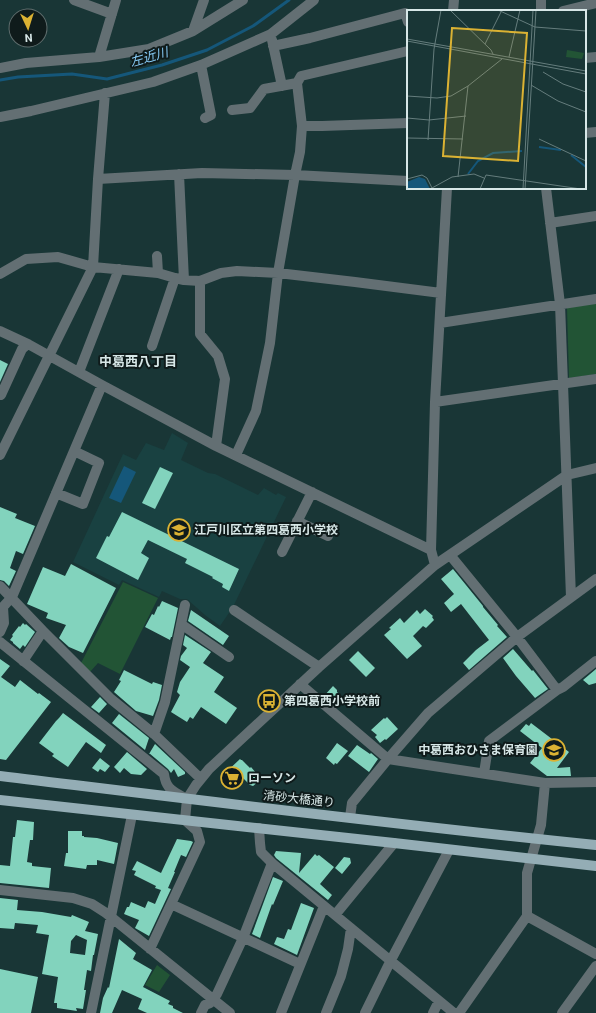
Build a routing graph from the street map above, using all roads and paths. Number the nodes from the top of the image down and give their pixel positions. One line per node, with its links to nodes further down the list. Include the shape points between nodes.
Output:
1 (74, 0): 10 (street)
2 (116, 0): 10 (street)
3 (204, 0): 12 (street)
4 (242, 0): 12 (street)
5 (314, 0): 13 (street)
6 (454, 0): 8 (street)
7 (596, 3): 9 (street)
8 (453, 10)
9 (567, 10)
10 (112, 14): 17 (street)
11 (407, 19): 14 (street, via 405,13)
12 (194, 31): 17 (street, via 149,49)
13 (271, 34): 14 (street); 19 (street)
14 (273, 46): 22 (street)
15 (407, 52): 21 (street, via 301,76)
16 (596, 56): 18 (street)
17 (99, 57): 20 (street, via 26,63)
18 (586, 58)
19 (201, 65): 23 (street, via 153,82); 26 (street, via 211,115)
20 (0, 68)
21 (297, 83): 22 (street); 28 (street)
22 (282, 86): 24 (street, via 264,89 250,108)
23 (105, 94): 25 (street); 33 (street)
24 (232, 110)
25 (0, 117)
26 (205, 118)
27 (407, 123): 28 (street)
28 (302, 126): 32 (street)
29 (596, 132): 30 (street)
30 (586, 134)
31 (179, 174): 32 (street); 33 (street); 45 (street)
32 (295, 175): 34 (street); 43 (street)
33 (98, 179): 40 (street)
34 (407, 181)
35 (447, 189): 47 (street)
36 (546, 189): 38 (street)
37 (596, 216): 38 (street)
38 (550, 223): 49 (street)
39 (157, 256): 42 (street)
40 (93, 267): 41 (street); 44 (street, via 58,257 26,259); 54 (street)
41 (119, 270): 42 (street); 55 (street)
42 (158, 272): 45 (street)
43 (278, 273): 46 (street, via 237,271); 47 (street); 64 (street, via 270,343 256,411)
44 (0, 274)
45 (179, 279): 46 (street); 53 (street)
46 (200, 281): 61 (street, via 200,334 218,356 224,379)
47 (441, 293): 50 (street)
48 (596, 299): 49 (street)
49 (560, 304): 50 (street); 57 (street)
50 (440, 323): 60 (street)
51 (0, 331): 52 (street)
52 (28, 344): 54 (street); 59 (street, via 22,350)
53 (152, 346)
54 (49, 356): 55 (street); 63 (street)
55 (79, 372): 58 (street)
56 (596, 379): 57 (street)
57 (564, 384): 60 (street); 66 (street)
58 (102, 385): 61 (street); 62 (street)
59 (1, 395)
60 (435, 402): 71 (street)
61 (216, 446): 64 (street)
62 (74, 450): 68 (street); 68 (street, via 99,463 83,504)
63 (0, 455)
64 (236, 455): 67 (street)
65 (596, 468): 66 (street)
66 (567, 475): 73 (street); 78 (street)
67 (312, 492): 69 (street); 71 (street)
68 (56, 493): 77 (street)
69 (297, 521): 70 (street); 72 (street)
70 (328, 536)
71 (431, 550): 74 (street)
72 (282, 552)
73 (450, 555): 74 (street); 85 (street)
74 (435, 565): 90 (street)
75 (596, 579): 78 (street)
76 (0, 586): 77 (street)
77 (12, 597): 80 (street); 83 (street)
78 (571, 597): 85 (street)
79 (185, 605): 82 (street)
80 (1, 606): 84 (street, via 4,623)
81 (234, 610): 90 (street)
82 (181, 624): 87 (street); 93 (street, via 165,702)
83 (43, 631): 89 (street); 93 (street, via 111,699)
84 (0, 632)
85 (517, 637): 92 (street); 94 (street, via 428,713)
86 (0, 642): 89 (street)
87 (229, 657)
88 (596, 660): 92 (street)
89 (23, 661): 100 (street, via 164,774 165,783 170,790)
90 (319, 667): 91 (street)
91 (300, 684): 94 (street); 97 (street)
92 (557, 690): 95 (street, via 489,742)
93 (154, 734): 97 (street)
94 (388, 759): 95 (street); 103 (street, via 352,804)
95 (484, 773): 99 (street)
96 (0, 776): 100 (main road, 清砂大橋通り)
97 (201, 779): 100 (street)
98 (596, 782): 99 (street)
99 (545, 783): 106 (street)
100 (187, 799): 103 (main road, 清砂大橋通り); 104 (street)
101 (0, 800): 102 (main road)
102 (132, 815): 104 (main road); 118 (street)
103 (350, 818): 106 (main road, 清砂大橋通り)
104 (184, 820): 105 (main road); 114 (street, via 197,832 200,842)
105 (259, 828): 107 (main road); 111 (street, via 262,852)
106 (537, 839): 108 (main road, 清砂大橋通り); 110 (street)
107 (394, 843): 109 (main road); 116 (street)
108 (596, 845)
109 (450, 850): 110 (main road); 123 (street)
110 (531, 859): 112 (main road); 117 (street, via 527,873)
111 (272, 863): 115 (street); 120 (street)
112 (596, 866)
113 (0, 890): 118 (street, via 73,898 92,904)
114 (171, 904): 120 (street); 121 (street)
115 (324, 906): 116 (street); 124 (street)
116 (336, 914): 119 (street)
117 (528, 916): 122 (street); 136 (street)
118 (111, 918): 121 (street); 128 (street)
119 (351, 928): 123 (street); 132 (street, via 341,976)
120 (243, 938): 124 (street); 126 (street)
121 (150, 949): 126 (street)
122 (596, 954)
123 (391, 960): 127 (street); 133 (street)
124 (300, 964): 131 (street)
125 (596, 966): 137 (street)
126 (214, 999): 129 (street, via 205,1005); 130 (street)
127 (439, 1001): 134 (street); 135 (street)
128 (91, 1013)
129 (201, 1013)
130 (230, 1013)
131 (281, 1013)
132 (326, 1013)
133 (365, 1013)
134 (433, 1013)
135 (454, 1013)
136 (459, 1013)
137 (562, 1013)

